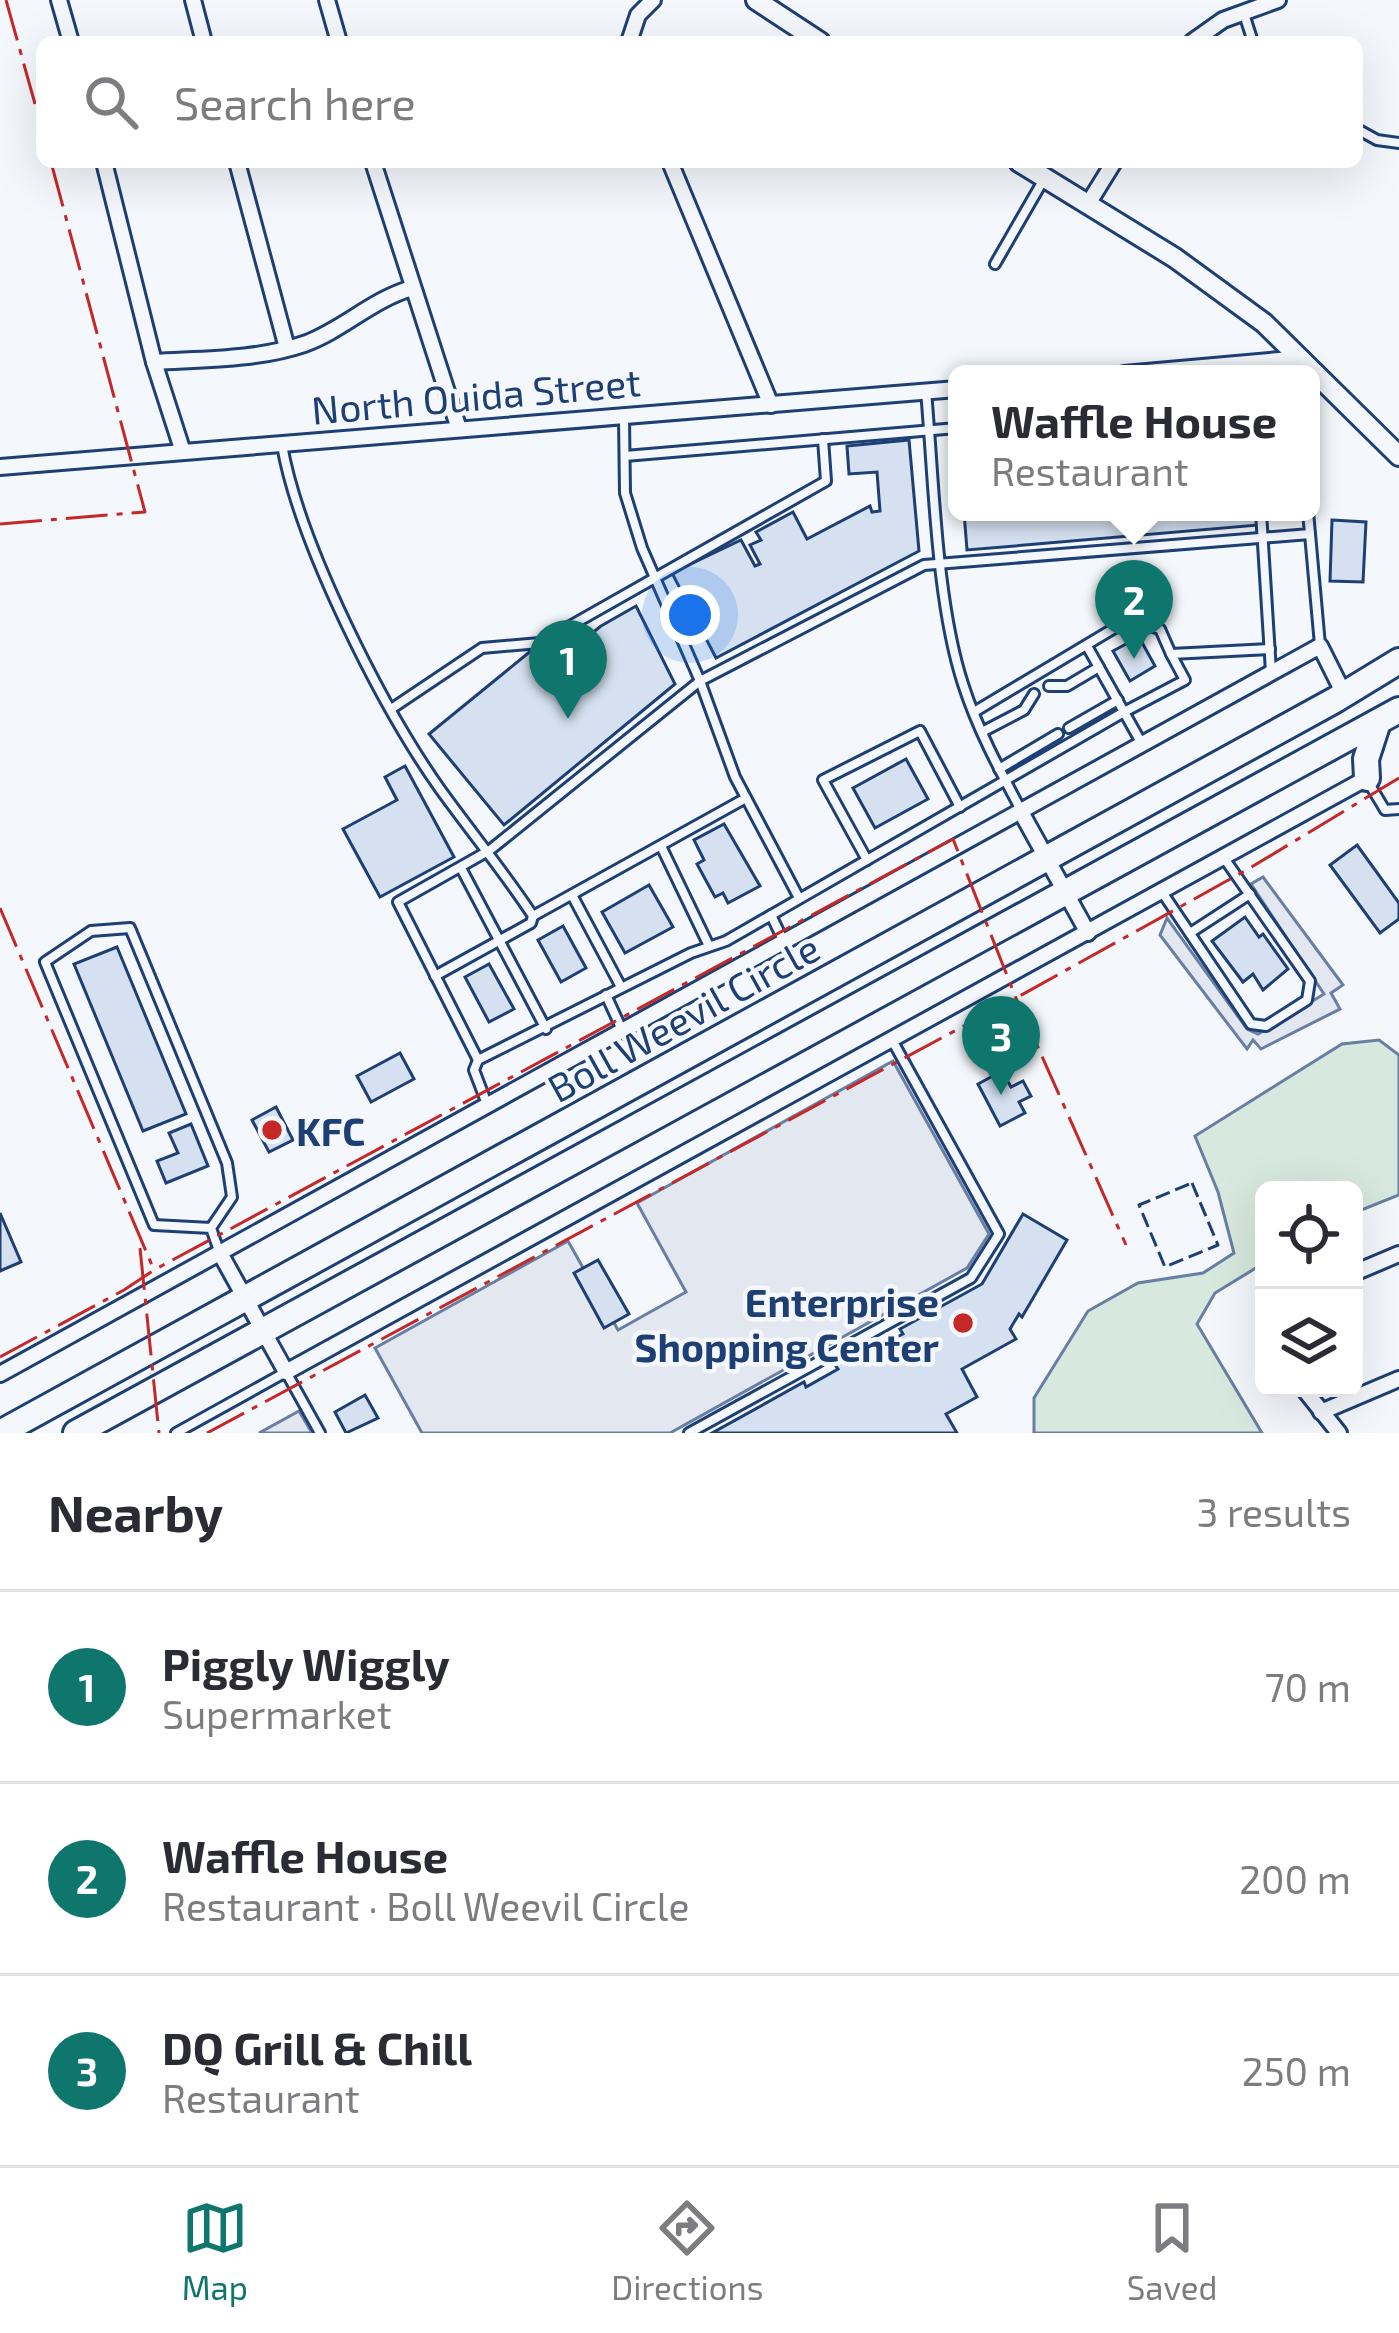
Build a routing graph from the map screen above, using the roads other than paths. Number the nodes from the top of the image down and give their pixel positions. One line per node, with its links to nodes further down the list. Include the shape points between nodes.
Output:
1 (58, 0): 8 (street)
2 (193, 0): 9 (street)
3 (327, 0): 10 (street)
4 (653, 0): 11 (street)
5 (756, 0): 12 (main road)
6 (1278, 0): 7 (street)
7 (1243, 13): 13 (street); 14 (lane)
8 (69, 36)
9 (202, 36)
10 (337, 36)
11 (630, 36)
12 (811, 36)
13 (1198, 36)
14 (1251, 36)
15 (1363, 132): 16 (lane)
16 (1399, 143)
17 (106, 168): 29 (street)
18 (239, 168): 27 (street)
19 (375, 168): 26 (street)
20 (672, 168): 35 (street)
21 (1028, 168): 23 (main road)
22 (1110, 168): 24 (street)
23 (1045, 178): 24 (main road); 25 (lane)
24 (1088, 204): 28 (main road, via 1220,290)
25 (995, 263)
26 (412, 288): 27 (street); 37 (street)
27 (287, 348): 29 (street)
28 (1302, 358): 30 (street); 31 (main road)
29 (154, 362): 42 (street)
30 (1268, 365)
31 (1306, 365)
32 (1320, 389): 44 (main road)
33 (948, 390): 34 (street, North Ouida Street)
34 (926, 392): 35 (street, North Ouida Street); 39 (lane)
35 (771, 405): 36 (street, North Ouida Street)
36 (624, 416): 37 (street, North Ouida Street); 43 (lane)
37 (459, 429): 41 (street, North Ouida Street)
38 (948, 429): 39 (lane)
39 (929, 431): 40 (lane); 50 (lane)
40 (823, 440): 43 (lane); 51 (lane, via 826,482)
41 (282, 444): 42 (street, North Ouida Street); 64 (lane, via 306,526)
42 (183, 452): 45 (street, North Ouida Street)
43 (625, 455): 51 (lane, via 625,494)
44 (1399, 456)
45 (0, 467)
46 (1262, 521): 49 (lane)
47 (1309, 521): 48 (lane)
48 (1310, 534): 49 (lane); 53 (lane)
49 (1263, 537): 50 (lane); 54 (lane)
50 (942, 562): 59 (lane); 65 (lane)
51 (653, 576): 59 (lane); 64 (lane, via 540,643 482,648)
52 (1087, 646): 55 (lane, via 1128,620 1160,628); 57 (lane); 65 (lane)
53 (1320, 646): 58 (street); 61 (street)
54 (1270, 649): 55 (lane); 58 (lane)
55 (1172, 654): 66 (lane, via 1185,680)
56 (1399, 661): 61 (highway, Boll Weevil Circle)
57 (1099, 667): 60 (lane); 62 (lane)
58 (1271, 673): 71 (street)
59 (700, 681): 76 (lane); 81 (lane)
60 (1053, 692)
61 (1344, 694): 83 (highway, Boll Weevil Circle)
62 (1118, 700): 66 (lane); 68 (lane)
63 (1038, 701): 69 (lane)
64 (391, 709): 81 (lane)
65 (974, 712): 69 (lane)
66 (1124, 712): 71 (lane); 75 (lane)
67 (1388, 716): 72 (highway, Boll Weevil Circle); 74 (highway, via 1366,759)
68 (1069, 728)
69 (982, 732): 73 (lane)
70 (1058, 734): 73 (lane)
71 (1142, 745): 79 (street)
72 (1326, 751): 74 (highway); 86 (highway, Boll Weevil Circle)
73 (999, 769): 75 (lane)
74 (1366, 778): 78 (lane, via 1385,810); 82 (street)
75 (1005, 781): 77 (lane); 79 (lane)
76 (746, 798): 80 (lane); 90 (lane)
77 (960, 807): 84 (lane); 84 (lane, via 920,731 824,780)
78 (1399, 809)
79 (1021, 812): 83 (street); 96 (street)
80 (661, 845): 89 (lane); 97 (lane)
81 (490, 850): 85 (lane); 92 (lane)
82 (1224, 857): 87 (street); 88 (lane)
83 (1046, 859): 86 (street); 110 (highway, Boll Weevil Circle)
84 (867, 860): 90 (lane)
85 (461, 868): 95 (lane); 98 (lane, via 398,902)
86 (1064, 891): 93 (street); 111 (highway, Boll Weevil Circle)
87 (1162, 892): 93 (street); 94 (lane)
88 (1250, 894): 94 (lane); 94 (lane, via 1310,981 1307,1000 1294,1009 1266,1026 1251,1024)
89 (572, 895): 92 (lane); 99 (lane)
90 (799, 898): 91 (lane)
91 (771, 915): 96 (lane); 97 (lane)
92 (533, 916): 95 (lane)
93 (1088, 933): 103 (street)
94 (1190, 933)
95 (500, 942): 98 (lane); 101 (lane)
96 (784, 943): 102 (street)
97 (710, 946): 99 (lane)
98 (435, 976): 104 (lane)
99 (620, 988): 100 (lane)
100 (606, 995): 101 (lane); 102 (lane)
101 (546, 1029): 104 (lane)
102 (623, 1032): 105 (street)
103 (892, 1040): 112 (street); 121 (lane, via 999,1234 971,1278)
104 (478, 1060): 105 (lane, via 474,1070)
105 (488, 1106): 107 (street)
106 (211, 1228): 106 (lane, via 232,1198 227,1163 130,928 91,931 45,962 154,1225); 107 (lane)
107 (220, 1253): 110 (street); 113 (street)
108 (1399, 1254): 109 (street)
109 (1363, 1269)
110 (245, 1298): 111 (street); 117 (highway, Boll Weevil Circle)
111 (263, 1330): 112 (street); 118 (highway, Boll Weevil Circle)
112 (286, 1372): 119 (lane); 120 (lane)
113 (0, 1374)
114 (1399, 1378): 116 (street)
115 (1310, 1397): 116 (street)
116 (1321, 1412): 122 (street)
117 (0, 1433)
118 (76, 1433)
119 (176, 1433)
120 (320, 1433)
121 (689, 1433)
122 (1339, 1433)

